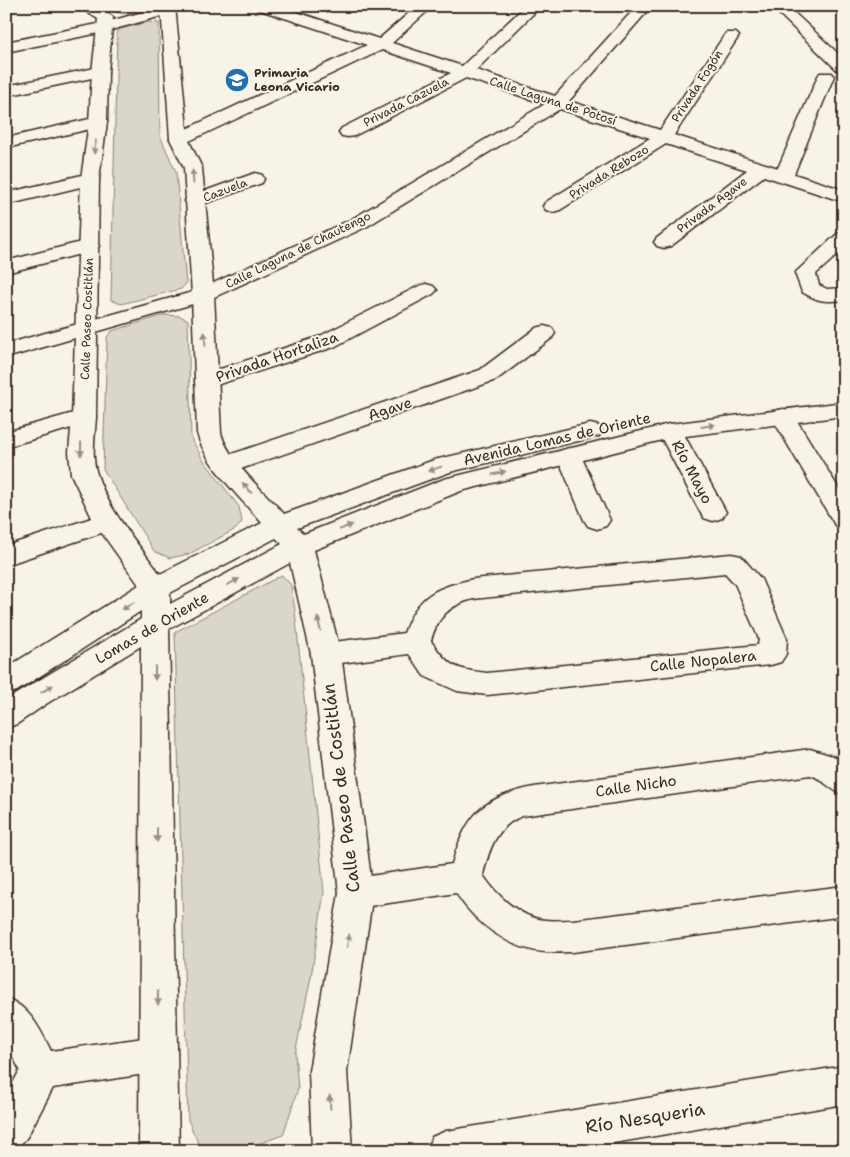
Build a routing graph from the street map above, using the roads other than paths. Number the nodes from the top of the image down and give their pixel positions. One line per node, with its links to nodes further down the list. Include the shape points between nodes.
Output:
1 (85, 6): 8 (street, via 106,17)
2 (262, 6): 10 (street, Calle Laguna de Potosí, via 309,15)
3 (426, 6): 10 (street)
4 (645, 6): 17 (street, Calle Laguna de Chautengo)
5 (778, 6): 12 (street)
6 (168, 8): 8 (street); 21 (street)
7 (529, 10): 14 (street, Privada Cazuela)
8 (104, 27): 11 (street); 13 (street, Calle Paseo Costitlán)
9 (731, 36): 20 (street, Privada Fogón)
10 (381, 45): 14 (street, Calle Laguna de Potosí); 21 (street)
11 (6, 46)
12 (844, 68)
13 (100, 72): 16 (street); 18 (street, Calle Paseo Costitlán)
14 (465, 72): 17 (street, Calle Laguna de Potosí); 19 (street, Privada Cazuela)
15 (826, 76): 24 (street)
16 (6, 91)
17 (558, 103): 20 (street, Calle Laguna de Potosí); 37 (street, Calle Laguna de Chautengo, via 359,223)
18 (98, 122): 22 (street); 25 (street, Calle Paseo Costitlán, one-way to 25)
19 (348, 132)
20 (664, 137): 23 (street, Calle Laguna de Potosí); 30 (street, Privada Rebozo)
21 (179, 138): 29 (street, one-way to 21, via 193,168)
22 (6, 143)
23 (760, 169): 24 (street, Calle Laguna de Potosí); 32 (street, Privada Agave)
24 (784, 176): 27 (street, Calle Laguna de Potosí)
25 (90, 179): 28 (street); 33 (street, Calle Paseo Costitlán)
26 (255, 179): 29 (street, Cazuela)
27 (844, 196)
28 (6, 199)
29 (195, 201): 37 (street)
30 (553, 206)
31 (844, 238): 36 (street, via 805,273 809,288 823,296)
32 (664, 242)
33 (89, 246): 34 (street); 38 (street, Calle Paseo Costitlán)
34 (6, 267)
35 (426, 290): 41 (street, Privada Hortaliza, via 326,342)
36 (844, 294)
37 (203, 295): 38 (street, Calle Laguna de Chautengo); 41 (street, one-way to 37)
38 (86, 328): 40 (street, Calle Laguna de Chautengo); 45 (street, Calle Paseo Costitlán)
39 (544, 333): 49 (street, Agave, via 488,375)
40 (6, 351)
41 (207, 381): 49 (street, via 209,433 212,445)
42 (844, 392): 54 (street, Avenida Lomas de Oriente, one-way to 54, via 661,415 443,466)
43 (844, 409): 44 (street, Avenida Lomas de Oriente)
44 (783, 416): 46 (street, Avenida Lomas de Oriente, one-way to 44); 51 (street)
45 (84, 417): 47 (street); 53 (street, Calle Paseo Costitlán, one-way to 53, via 80,452 84,474)
46 (670, 431): 48 (street, Avenida Lomas de Oriente); 50 (street, Río Mayo)
47 (6, 440)
48 (569, 456): 52 (street); 54 (street, Avenida Lomas de Oriente, one-way to 48, via 453,484)
49 (226, 465): 54 (street, one-way to 49)
50 (713, 512)
51 (844, 519)
52 (597, 520)
53 (107, 522): 55 (street); 56 (street, Calle Paseo Costitlán)
54 (290, 535): 56 (street, Lomas de Oriente); 57 (street, Lomas de Oriente, one-way to 54); 59 (street, Calle Paseo de Costitlán, one-way to 54)
55 (6, 556)
56 (156, 588): 57 (street); 60 (street, Lomas de Oriente, one-way to 60)
57 (155, 624): 61 (street, Lomas de Oriente, one-way to 57); 67 (street, one-way to 67)
58 (416, 642): 58 (street, Calle Nopalera, via 420,626 432,610 449,596 473,589 731,563 747,579 773,639 771,654 487,684 458,680 434,668); 59 (street)
59 (326, 654): 64 (street, Calle Paseo de Costitlán)
60 (6, 683)
61 (6, 716)
62 (844, 782): 63 (street, Calle Nicho, via 828,767 810,762 510,806 486,822 473,848)
63 (465, 877): 64 (street); 65 (street, via 480,900 516,928 544,936 573,936)
64 (356, 892): 72 (street, Calle Paseo de Costitlán, one-way to 64, via 328,1071)
65 (844, 900)
66 (6, 1015): 68 (street, via 22,1034)
67 (158, 1054): 68 (street); 71 (street)
68 (41, 1071): 70 (street)
69 (844, 1085): 73 (street, Río Nesqueria)
70 (6, 1131)
71 (159, 1151)
72 (332, 1151)
73 (446, 1151)

